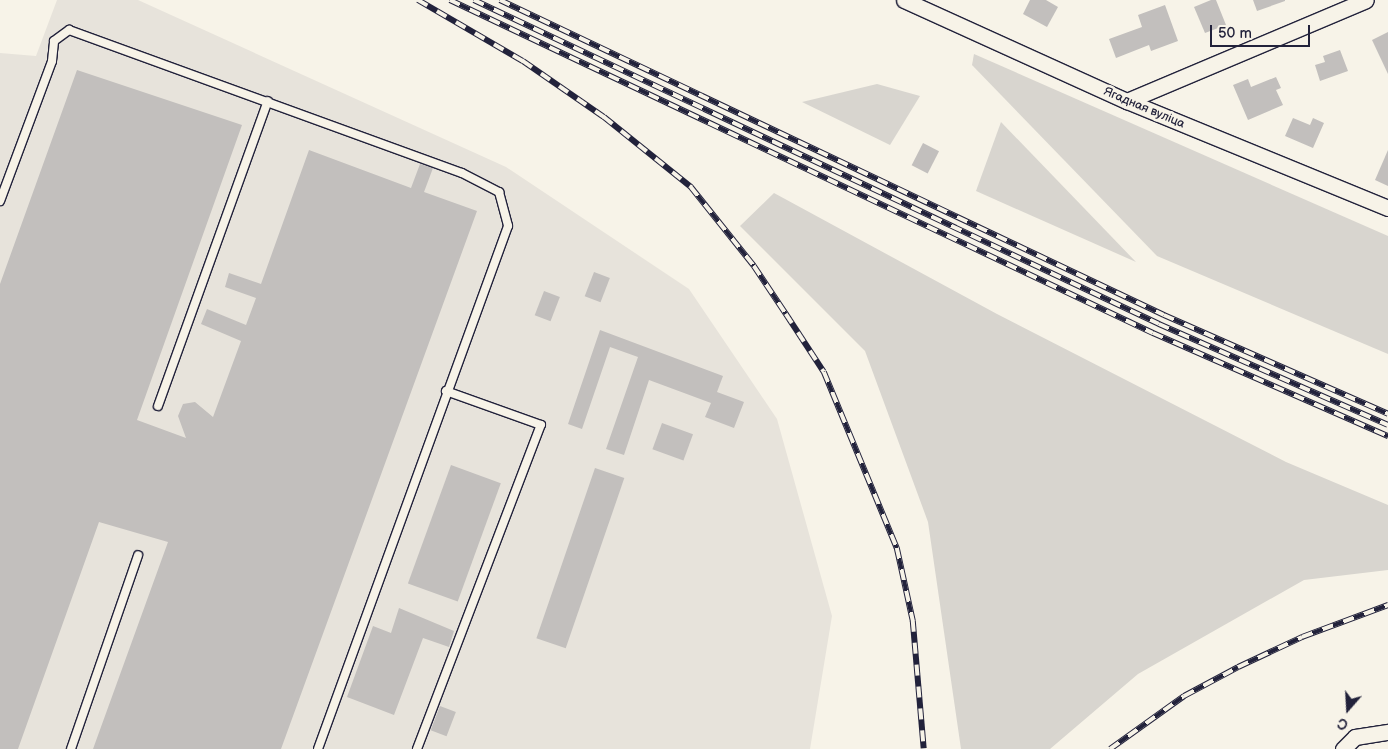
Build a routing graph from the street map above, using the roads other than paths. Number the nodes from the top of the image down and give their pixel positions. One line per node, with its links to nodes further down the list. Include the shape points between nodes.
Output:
1 (904, 0): 4 (street, Ягадная вуліца)
2 (1366, 0): 4 (street)
3 (268, 101): 5 (lane, via 69,30 54,41 52,61); 7 (lane, via 462,173 499,192 508,226); 8 (lane)
4 (1127, 101): 6 (street, Ягадная вуліца)
5 (0, 201)
6 (1388, 208)
7 (446, 391): 12 (lane); 13 (lane, via 541,424)
8 (158, 406)
9 (138, 555): 11 (lane)
10 (1388, 732): 14 (street, via 1355,737)
11 (71, 749)
12 (318, 749)
13 (417, 749)
14 (1342, 749)

